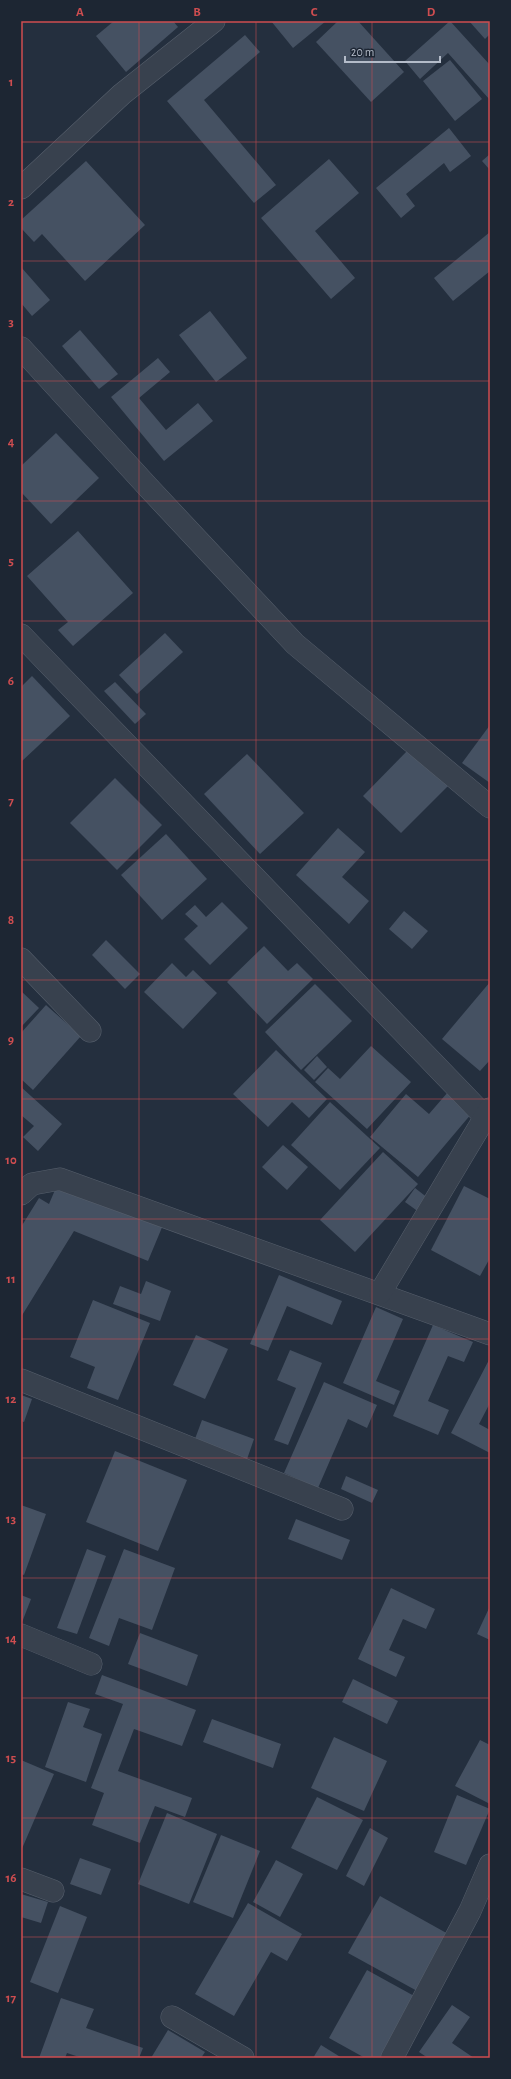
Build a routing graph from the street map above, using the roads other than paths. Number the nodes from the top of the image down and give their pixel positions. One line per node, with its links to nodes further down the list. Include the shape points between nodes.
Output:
1 (214, 21): 2 (street, via 122,94)
2 (21, 188)
3 (21, 348): 5 (street, via 295,644)
4 (21, 635): 8 (street)
5 (490, 807)
6 (21, 959): 7 (street)
7 (90, 1031)
8 (488, 1116): 10 (street)
9 (21, 1194): 10 (street, via 32,1184 60,1179)
10 (380, 1293): 11 (street)
11 (490, 1334)
12 (21, 1380): 13 (street)
13 (342, 1509)
14 (21, 1635): 15 (street)
15 (91, 1664)
16 (490, 1865): 21 (street, via 470,1911)
17 (21, 1879): 18 (street)
18 (53, 1891)
19 (172, 2017): 20 (street)
20 (243, 2058)
21 (392, 2058)

